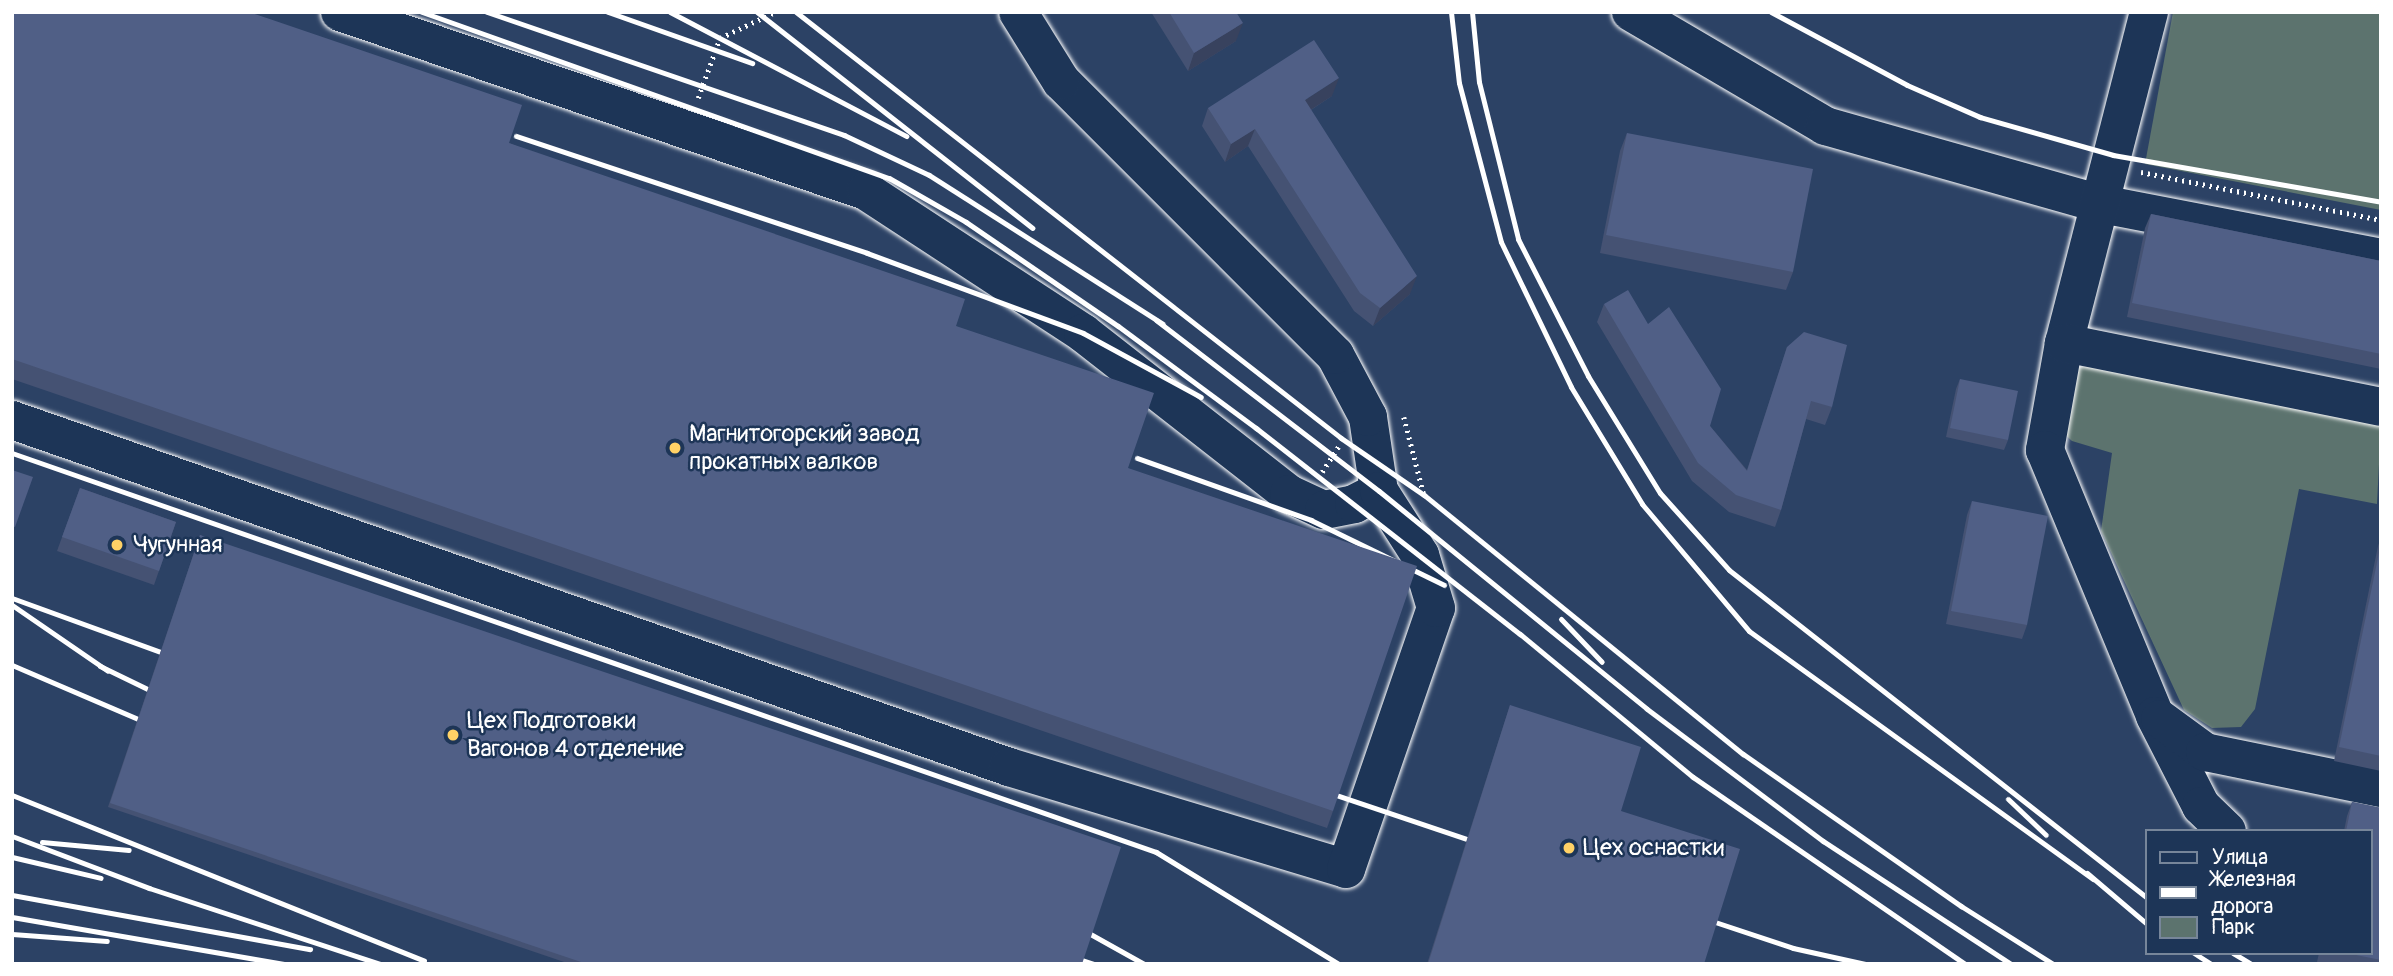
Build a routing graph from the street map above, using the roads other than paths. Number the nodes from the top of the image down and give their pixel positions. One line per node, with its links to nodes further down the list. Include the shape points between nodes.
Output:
1 (340, 12): 10 (lane, via 687,134 866,191 1083,333 1289,494 1324,510)
2 (1018, 12): 10 (lane, via 1061,81 1335,355 1368,417)
3 (2149, 12): 5 (lane)
4 (1638, 14): 5 (lane, via 1825,126)
5 (2101, 204): 6 (lane); 7 (lane)
6 (2381, 258)
7 (2064, 343): 8 (lane); 11 (lane, via 2045,450)
8 (2381, 407)
9 (12, 420): 10 (lane, via 1009,767 1346,869 1436,608 1420,555)
10 (1379, 491)
11 (2155, 716): 12 (lane, via 2206,752); 13 (lane, via 2201,806)
12 (2381, 788)
13 (2225, 829)

